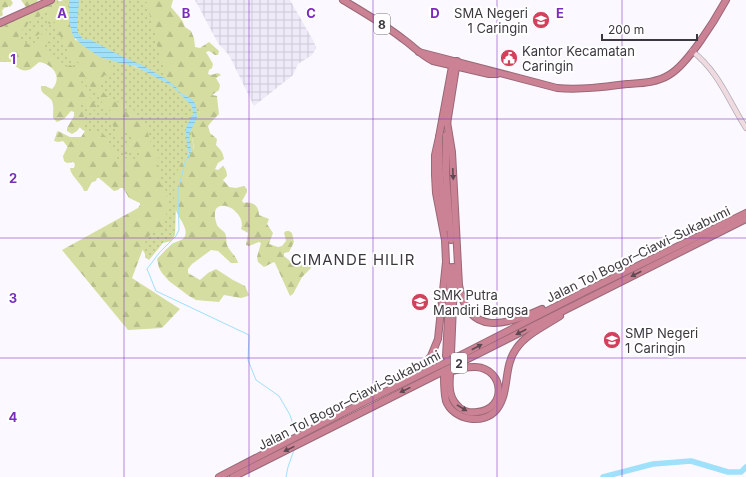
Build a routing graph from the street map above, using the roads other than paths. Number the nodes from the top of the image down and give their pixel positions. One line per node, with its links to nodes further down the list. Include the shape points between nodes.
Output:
1 (51, 0): 4 (highway)
2 (343, 0): 6 (highway, 8, via 380,22)
3 (726, 0): 5 (highway, 8)
4 (0, 23)
5 (692, 51): 10 (highway, 8, via 670,74 648,82 568,88 547,86); 13 (street, via 719,79)
6 (420, 52): 7 (highway, 8, via 426,58); 8 (highway, 8)
7 (440, 63): 8 (highway, 8); 11 (highway)
8 (454, 63): 9 (highway, 8); 10 (highway, 8); 11 (highway)
9 (469, 69): 10 (highway, 8, via 489,74); 11 (highway)
10 (503, 74)
11 (452, 76): 12 (highway); 14 (highway)
12 (447, 122): 14 (highway, via 446,175 454,282 448,354 450,281); 18 (highway, one-way to 18, via 452,152 459,285 467,310 481,320 500,324)
13 (746, 128)
14 (439, 137): 21 (highway, via 435,155 436,193 445,240 446,262 438,340 431,356 420,367)
15 (746, 213): 16 (highway, Jalan Tol Bogor–Ciawi–Sukabumi / 2)
16 (741, 219): 17 (highway, Jalan Tol Bogor–Ciawi–Sukabumi / 2)
17 (707, 236): 18 (highway, Jalan Tol Bogor–Ciawi–Sukabumi / 2); 19 (highway, Jalan Tol Bogor–Ciawi–Sukabumi / 2, one-way to 19)
18 (586, 291): 21 (highway, Jalan Tol Bogor–Ciawi–Sukabumi / 2, one-way to 18)
19 (593, 296): 20 (highway, Jalan Tol Bogor–Ciawi–Sukabumi / 2, one-way to 20); 20 (highway, one-way to 20, via 520,343 509,361 502,400 489,416 469,419 459,415 447,402 444,392 447,375 451,397 455,403 462,409 486,411 498,397 499,389 494,375 487,370 477,367 459,369)
20 (424, 381): 22 (highway, Jalan Tol Bogor–Ciawi–Sukabumi / 2, one-way to 22)
21 (366, 401): 23 (highway, Jalan Tol Bogor–Ciawi–Sukabumi / 2)
22 (235, 476)
23 (219, 477)

